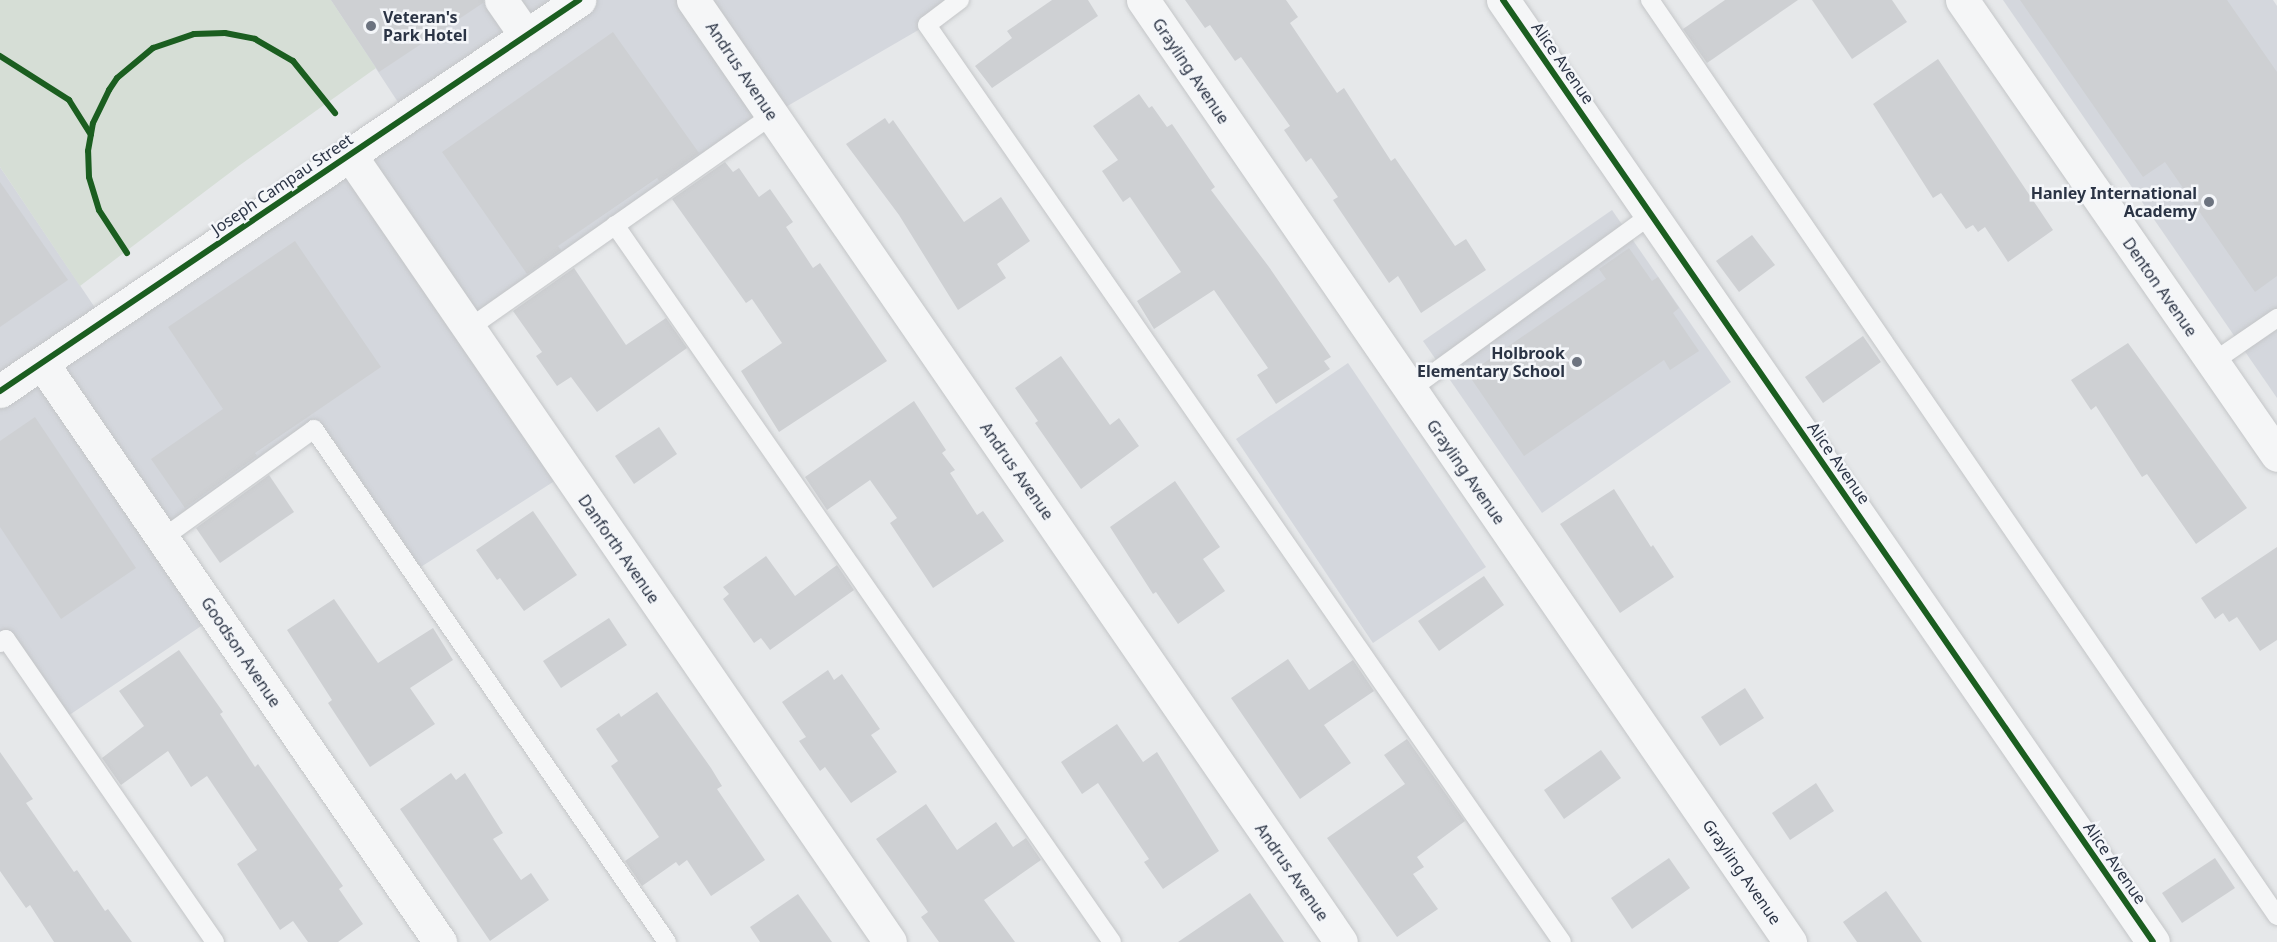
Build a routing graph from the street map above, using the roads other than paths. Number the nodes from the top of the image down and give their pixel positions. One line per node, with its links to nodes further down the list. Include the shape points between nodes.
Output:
1 (501, 0): 9 (street)
2 (579, 0): 9 (street, Joseph Campau Street)
3 (693, 0): 10 (street, Andrus Avenue)
4 (960, 0): 30 (lane, via 927,25)
5 (1143, 0): 18 (street, Grayling Avenue)
6 (1503, 0): 12 (street, Alice Avenue)
7 (1650, 0): 23 (lane)
8 (1962, 0): 16 (street, Denton Avenue)
9 (526, 36): 11 (street, Joseph Campau Street)
10 (772, 115): 13 (lane); 29 (street, Andrus Avenue)
11 (350, 155): 15 (street, Danforth Avenue); 17 (street, Joseph Campau Street)
12 (1651, 215): 18 (lane); 32 (street, Alice Avenue)
13 (615, 225): 15 (lane); 28 (lane)
14 (2277, 318): 16 (lane)
15 (468, 328): 27 (street, Danforth Avenue)
16 (2212, 362): 20 (street, Denton Avenue)
17 (42, 363): 19 (street, Joseph Campau Street); 21 (street, Goodson Avenue)
18 (1410, 390): 31 (street, Grayling Avenue)
19 (0, 391)
20 (2277, 455)
21 (162, 538): 25 (street, Goodson Avenue); 26 (lane, via 314,429)
22 (0, 643): 24 (lane, via 6,639)
23 (2277, 916)
24 (215, 942)
25 (440, 942)
26 (666, 942)
27 (890, 942)
28 (1112, 942)
29 (1341, 942)
30 (1562, 942)
31 (1790, 942)
32 (2153, 942)

